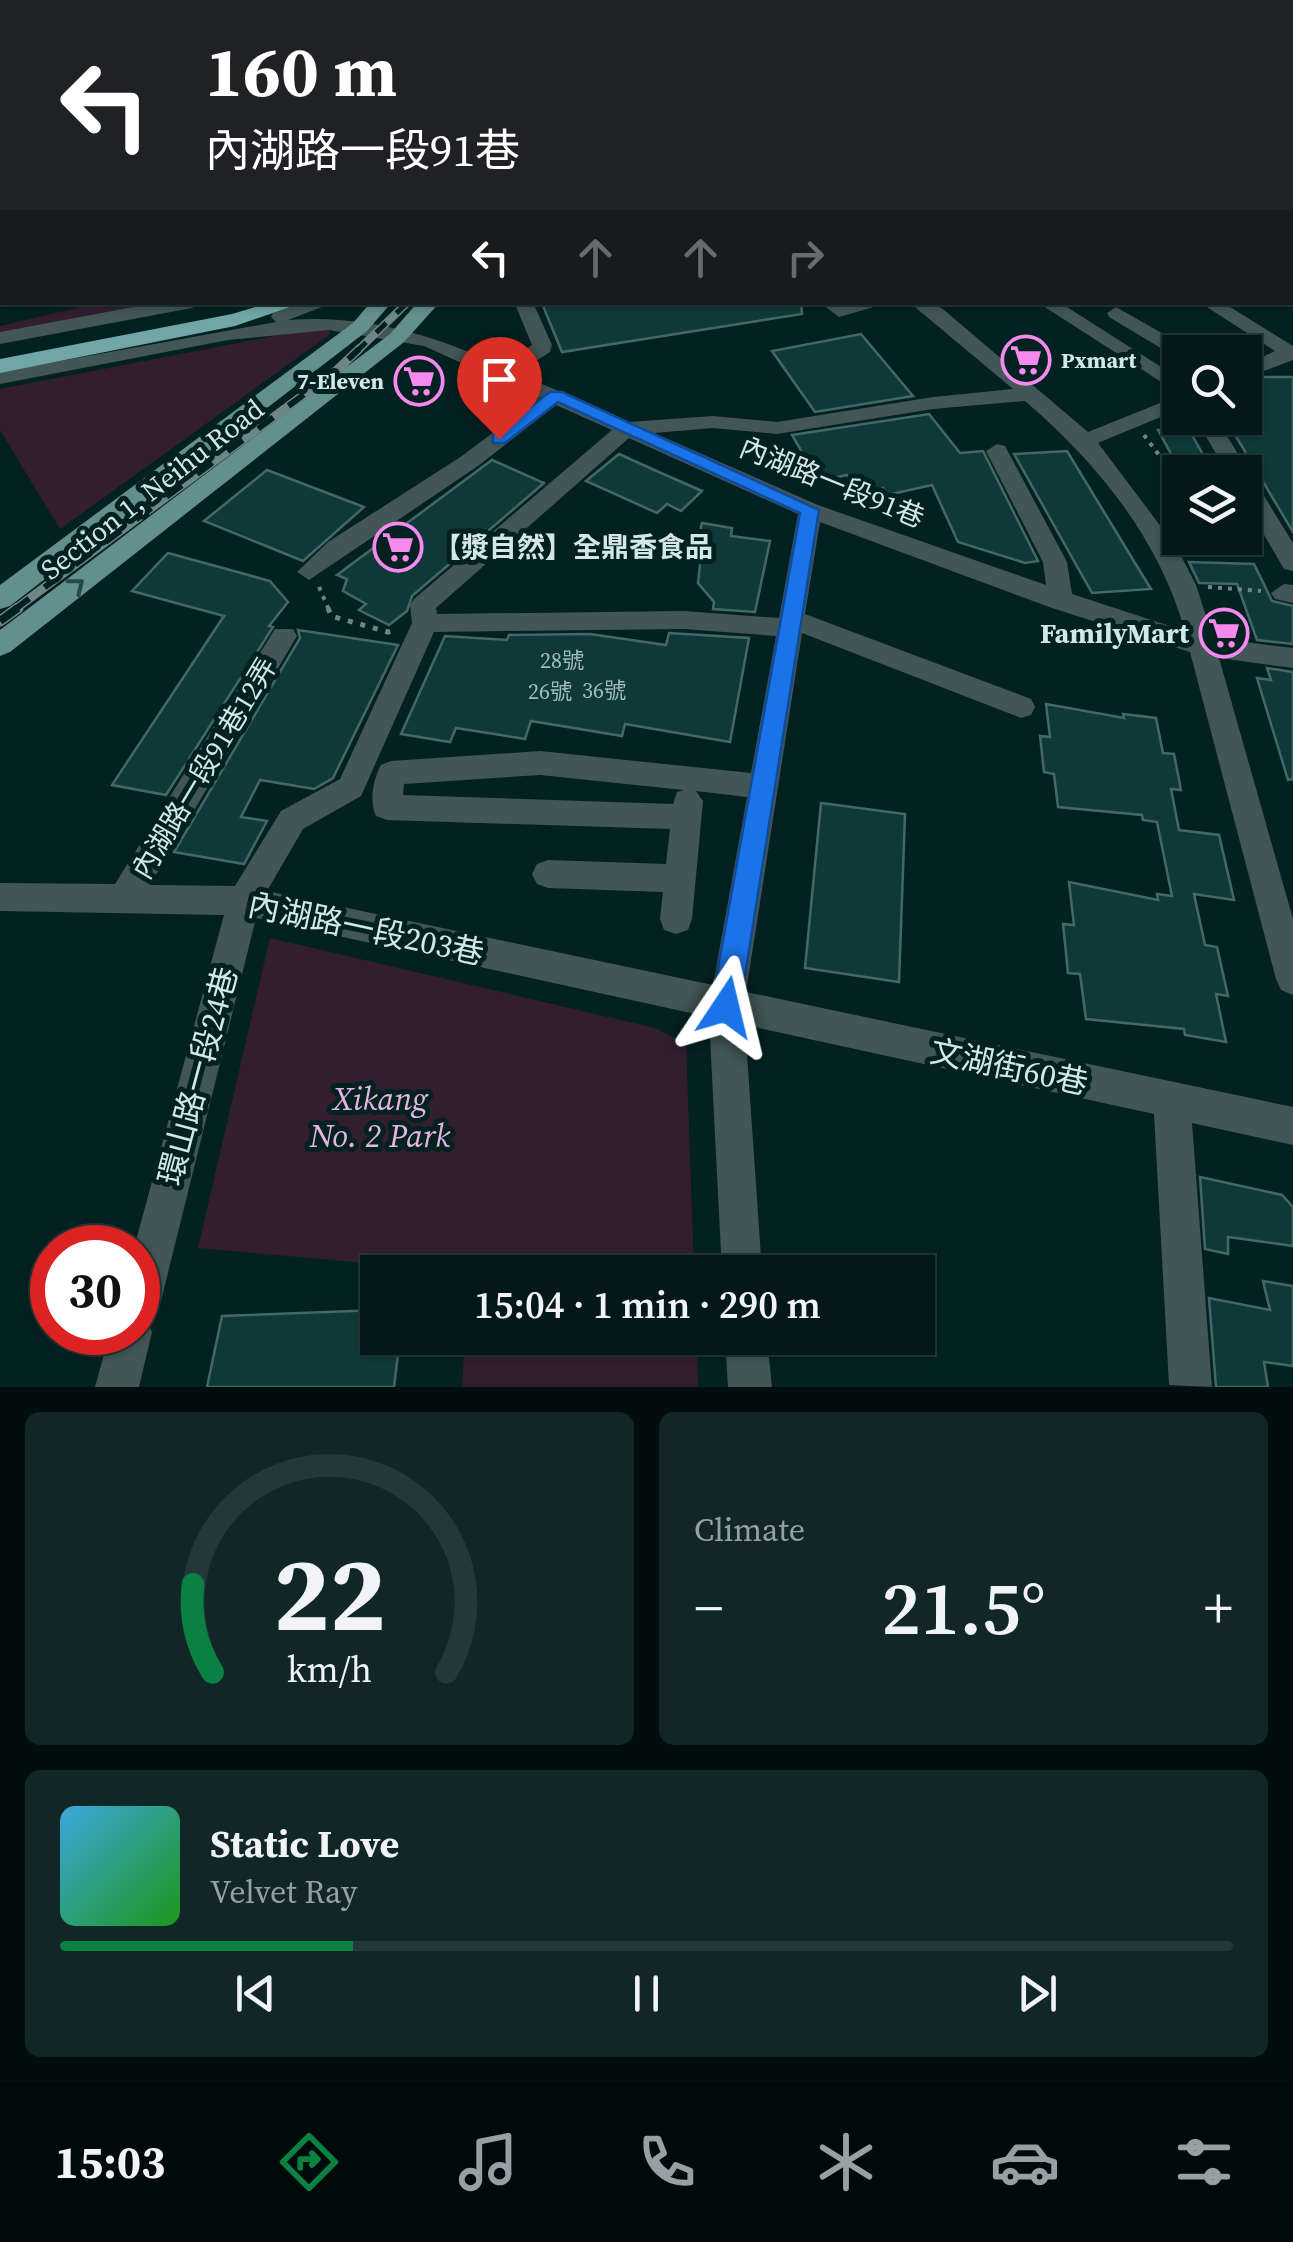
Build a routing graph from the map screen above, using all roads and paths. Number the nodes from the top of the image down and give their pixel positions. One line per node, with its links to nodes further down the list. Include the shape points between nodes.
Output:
1 (176, 305): 15 (street)
2 (227, 305): 18 (highway)
3 (284, 305): 22 (highway)
4 (317, 305): 20 (street)
5 (379, 305): 14 (main road, Section 1, Neihu Road)
6 (427, 305): 16 (main road, Section 1, Neihu Road)
7 (524, 305): 23 (street, via 540,352)
8 (832, 305): 9 (street, via 839,311)
9 (868, 305)
10 (922, 305): 26 (street)
11 (1051, 305): 24 (street)
12 (1213, 305): 19 (street)
13 (1116, 313): 17 (street)
14 (360, 326): 16 (street, 內湖路一段91巷); 20 (street, 內湖路一段91巷, via 284,326); 40 (main road, Section 1, Neihu Road)
15 (0, 338)
16 (397, 338): 23 (street, 內湖路一段91巷, via 429,341); 45 (main road, Section 1, Neihu Road, one-way to 16)
17 (1162, 341)
18 (0, 350)
19 (1292, 352): 21 (street)
20 (129, 353): 25 (street)
21 (1262, 365)
22 (0, 366)
23 (502, 373): 27 (street, 內湖路一段91巷)
24 (1162, 376)
25 (0, 378)
26 (1030, 394): 30 (street, via 777,428 713,422); 31 (street)
27 (556, 395): 30 (street, 內湖路一段91巷); 37 (street)
28 (1162, 408): 29 (street)
29 (1133, 420): 31 (street); 33 (path)
30 (628, 428): 34 (street, 內湖路一段91巷); 42 (street, 環山路一段24巷, via 423,605)
31 (1085, 441): 38 (street, via 1165,548)
32 (997, 450): 41 (street, via 1055,562)
33 (1162, 459)
34 (810, 510): 41 (street, 內湖路一段91巷); 43 (street)
35 (1262, 512): 36 (street)
36 (1293, 563)
37 (309, 572): 42 (path, via 331,616 388,632)
38 (1184, 585): 39 (path); 46 (street)
39 (1289, 593)
40 (0, 599)
41 (1061, 602): 46 (street, 內湖路一段91巷)
42 (424, 623): 43 (street); 56 (street, 環山路一段24巷, via 352,787 292,820)
43 (791, 623): 48 (street); 50 (street)
44 (284, 636): 55 (street, 內湖路一段91巷12弄)
45 (0, 645)
46 (1202, 646): 47 (street, 內湖路一段91巷); 58 (street)
47 (1293, 658)
48 (1021, 707)
49 (690, 778): 50 (street); 51 (street); 51 (street, via 540,763 391,773 388,807)
50 (763, 786): 59 (street)
51 (687, 816): 53 (street)
52 (548, 874): 53 (street)
53 (680, 879): 57 (street)
54 (0, 897): 55 (street, 內湖路一段203巷)
55 (124, 900): 56 (street, 內湖路一段203巷)
56 (244, 901): 59 (street, 內湖路一段203巷); 62 (street, 環山路一段24巷)
57 (676, 919)
58 (1293, 979)
59 (726, 1007): 60 (street, 文湖街60巷); 63 (street)
60 (1172, 1101): 61 (street, 文湖街60巷); 66 (street)
61 (1293, 1126)
62 (160, 1225)
63 (741, 1255)
64 (125, 1355): 67 (street)
65 (747, 1355): 68 (street)
66 (1191, 1385)
67 (117, 1387)
68 (750, 1387)

